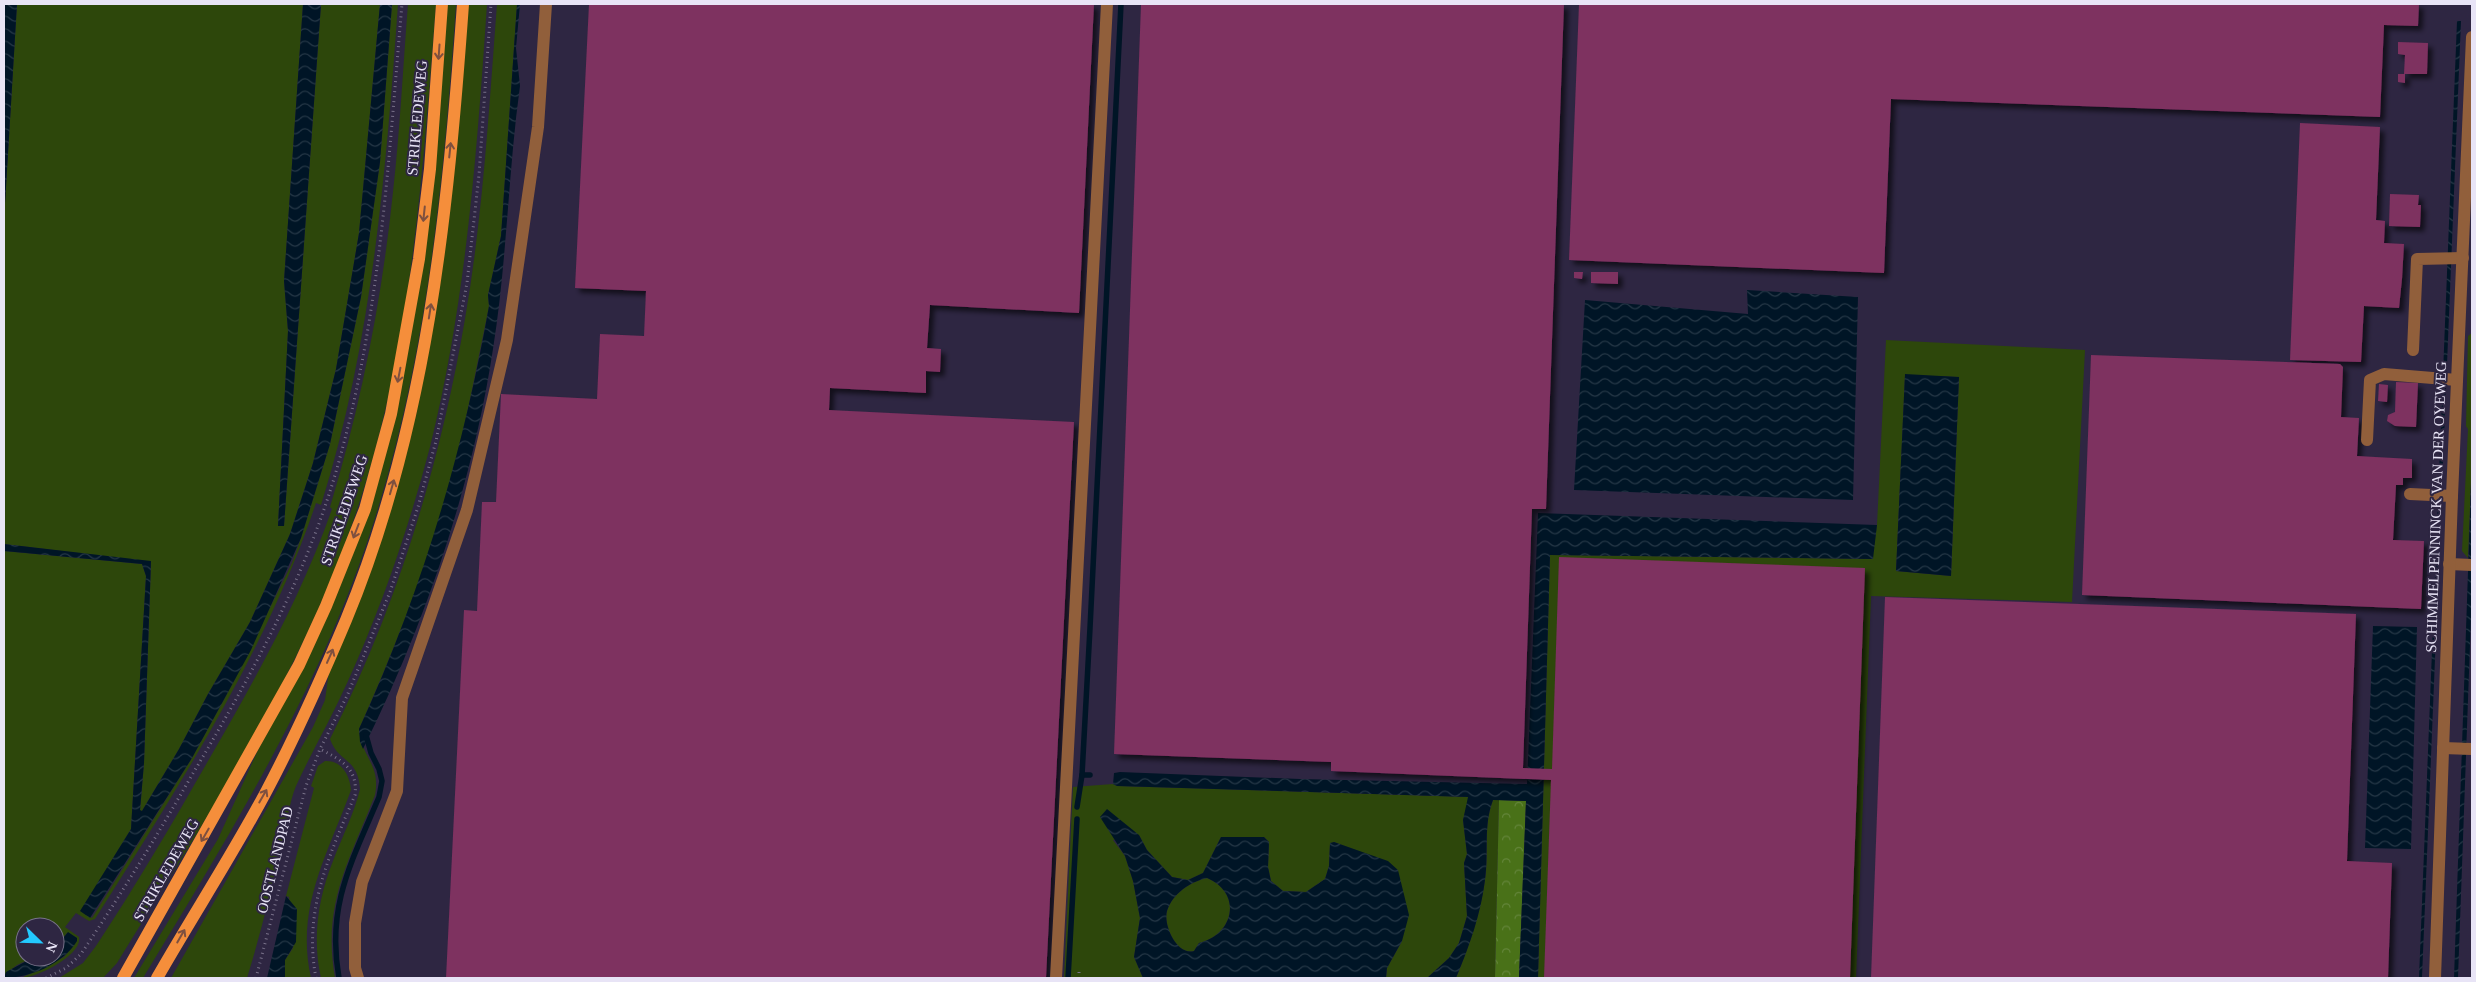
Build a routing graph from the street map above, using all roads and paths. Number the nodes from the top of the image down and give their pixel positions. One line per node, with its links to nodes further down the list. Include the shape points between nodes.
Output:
1 (402, 4): 19 (path, via 382,243 354,402 326,504 305,558 245,687 81,954 66,968)
2 (442, 4): 17 (main road, STRIKLEDEWEG, one-way to 17, via 419,259 391,414 365,509 299,665 207,833)
3 (463, 4): 22 (main road, one-way to 3, via 267,790 347,618 384,515 410,418 438,263)
4 (546, 4): 25 (street, via 538,127 506,340 467,510 402,698 397,791 362,882 355,923)
5 (1107, 4): 26 (street)
6 (2472, 36): 7 (street, SCHIMMELPENNINCK VAN DER OYEWEG)
7 (2453, 258): 8 (street, SCHIMMELPENNINCK VAN DER OYEWEG); 9 (street, via 2417,259)
8 (2468, 319): 10 (street, SCHIMMELPENNINCK VAN DER OYEWEG)
9 (2413, 350)
10 (2448, 380): 11 (street, via 2384,374 2370,380); 13 (street, SCHIMMELPENNINCK VAN DER OYEWEG)
11 (2368, 440)
12 (2410, 494): 13 (street)
13 (2443, 496): 14 (street, SCHIMMELPENNINCK VAN DER OYEWEG)
14 (2461, 565): 15 (street, SCHIMMELPENNINCK VAN DER OYEWEG)
15 (2443, 748): 16 (street); 28 (street, SCHIMMELPENNINCK VAN DER OYEWEG)
16 (2472, 749)
17 (129, 965): 20 (main road); 21 (main road, STRIKLEDEWEG)
18 (1079, 971): 27 (path)
19 (46, 978)
20 (113, 978)
21 (123, 978)
22 (157, 978)
23 (256, 978): 24 (path, OOSTLANDPAD, via 306,786 320,749 345,762 356,786 313,910)
24 (316, 978)
25 (358, 978)
26 (1056, 978)
27 (1079, 978)
28 (2435, 978)

